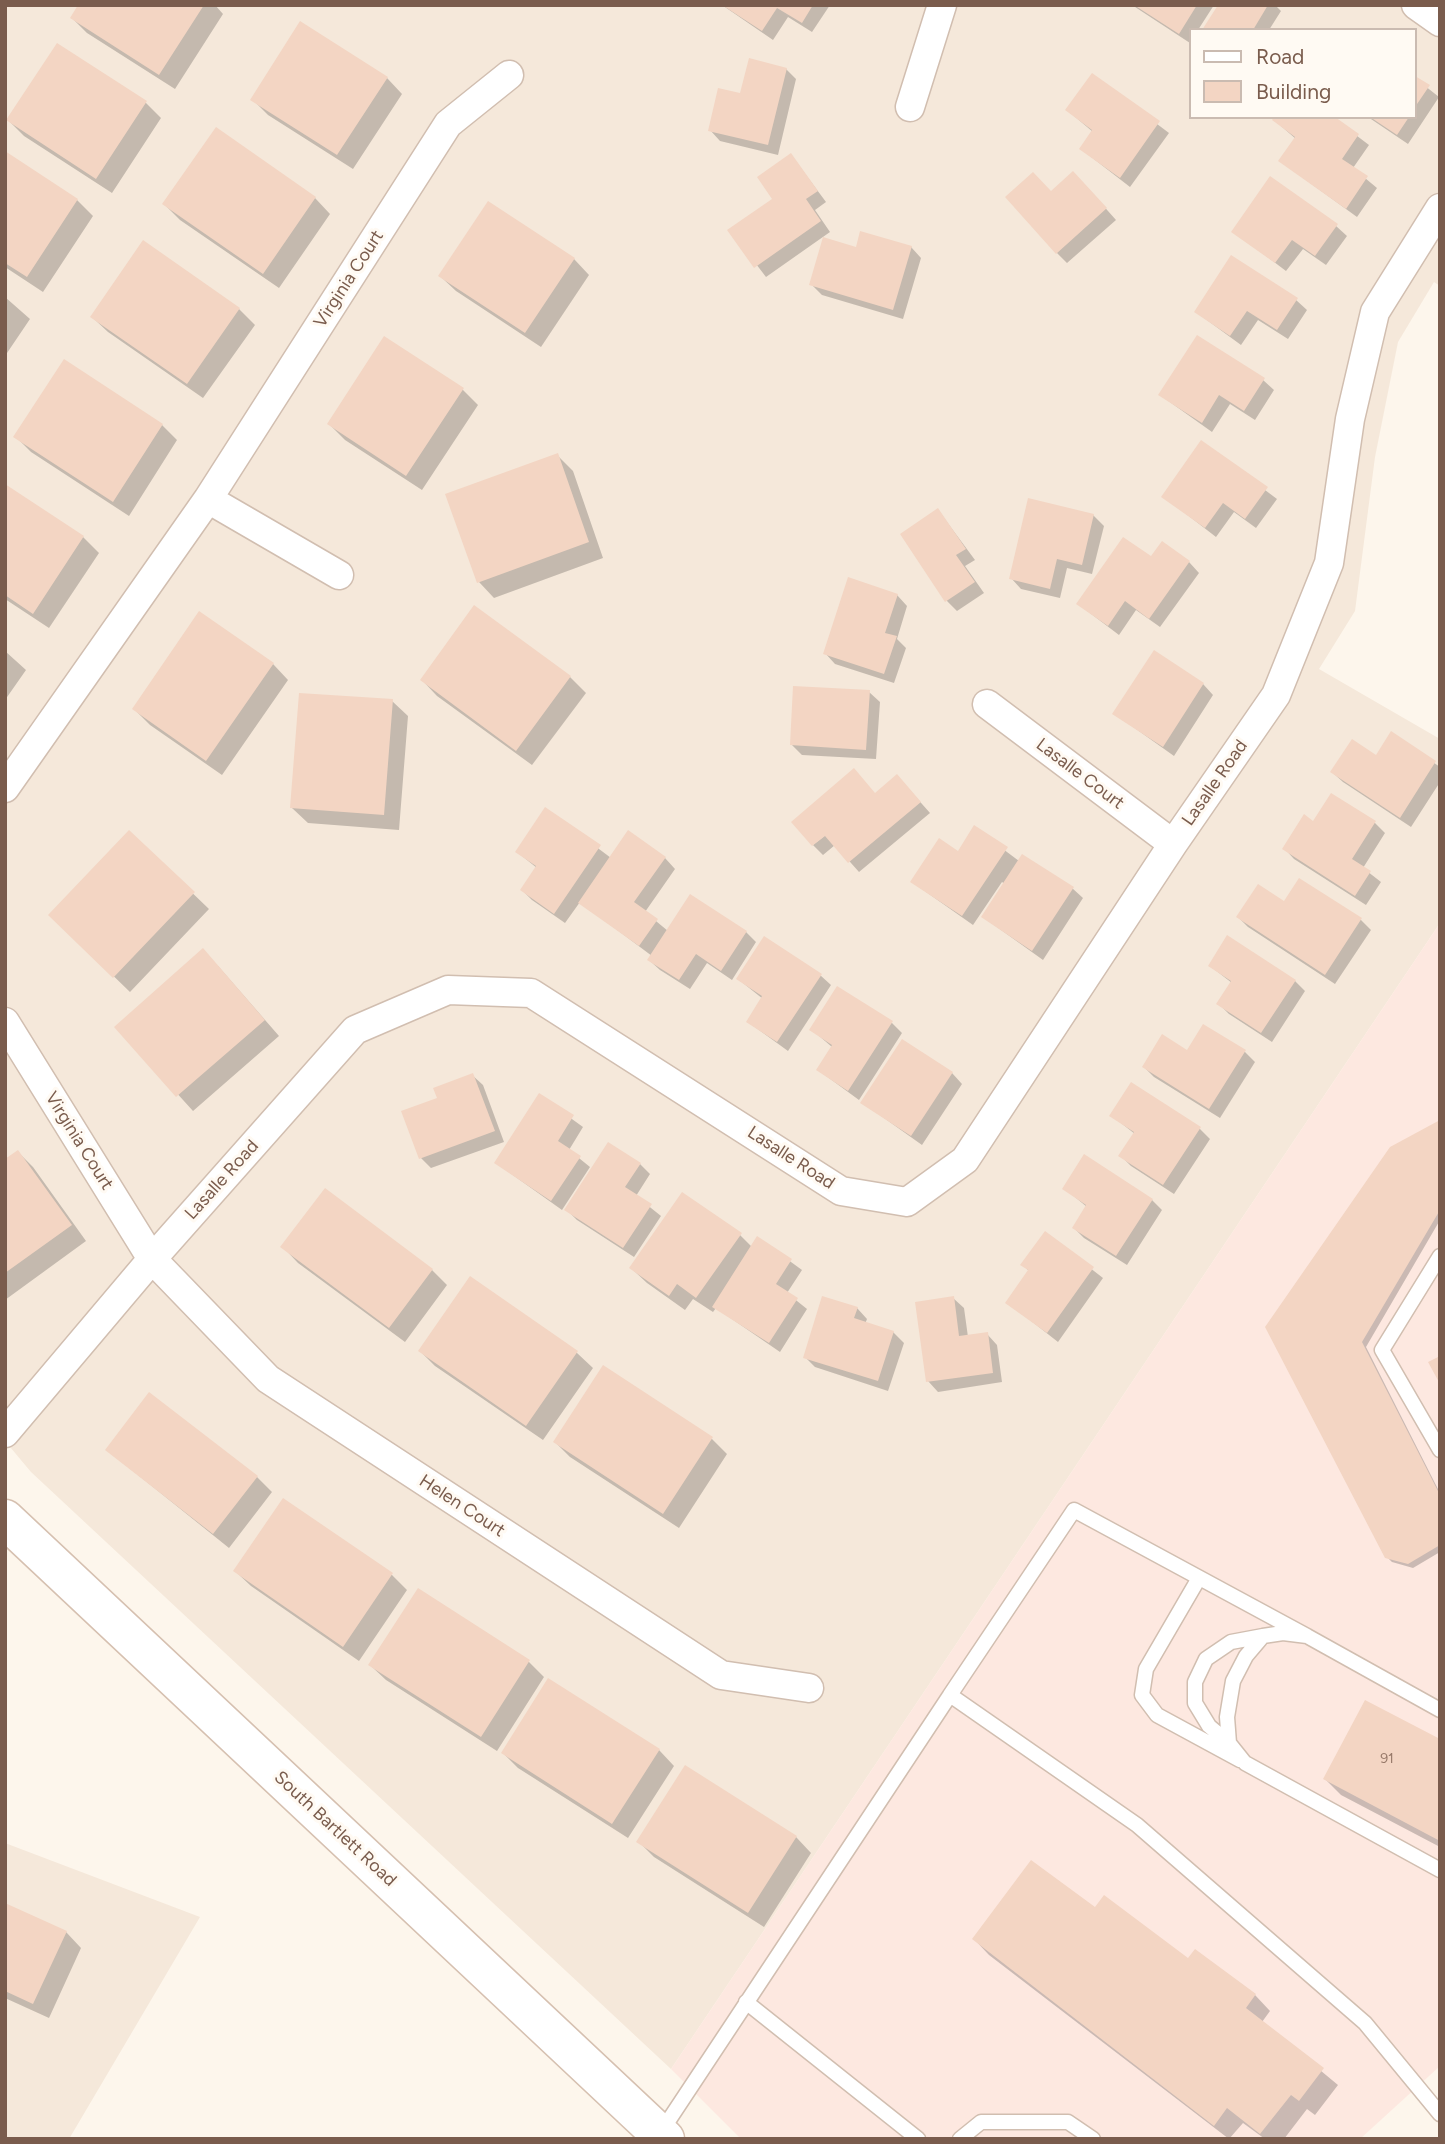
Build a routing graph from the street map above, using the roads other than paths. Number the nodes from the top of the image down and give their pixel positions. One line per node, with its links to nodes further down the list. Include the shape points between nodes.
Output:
1 (942, 5): 5 (street)
2 (1416, 5): 3 (street)
3 (1440, 22)
4 (509, 75): 7 (street, Virginia Court, via 448,124)
5 (910, 107)
6 (1440, 208): 11 (street, Lasalle Road, via 1375,312 1350,419 1329,563 1276,695)
7 (208, 499): 8 (street); 10 (street, Virginia Court)
8 (339, 575)
9 (987, 704): 11 (street, Lasalle Court)
10 (5, 788)
11 (1173, 844): 14 (street, Lasalle Road, via 965,1160 907,1202 841,1191 531,993 448,990 355,1030)
12 (5, 1022): 14 (street, Virginia Court)
13 (1440, 1256): 16 (lane, via 1382,1350)
14 (152, 1259): 15 (street, Lasalle Road); 21 (street, Helen Court, via 268,1379 721,1675)
15 (5, 1433)
16 (1440, 1450)
17 (5, 1519): 29 (main road, South Bartlett Road)
18 (1199, 1578): 20 (lane); 22 (lane, via 1074,1510); 25 (lane, via 1146,1669 1142,1695 1157,1715)
19 (1263, 1636): 20 (lane); 24 (lane, via 1233,1681 1227,1717); 24 (lane, via 1231,1642 1206,1658 1195,1682 1195,1703 1209,1726)
20 (1307, 1636): 23 (lane)
21 (809, 1688)
22 (950, 1695): 27 (lane); 28 (lane, via 1137,1825 1365,2023)
23 (1440, 1710)
24 (1229, 1743): 25 (lane)
25 (1245, 1763): 26 (lane)
26 (1440, 1870)
27 (746, 2002): 29 (lane); 30 (lane)
28 (1440, 2114)
29 (660, 2137)
30 (918, 2139)
31 (960, 2139): 32 (lane, via 981,2122 1068,2122)
32 (1093, 2139)

